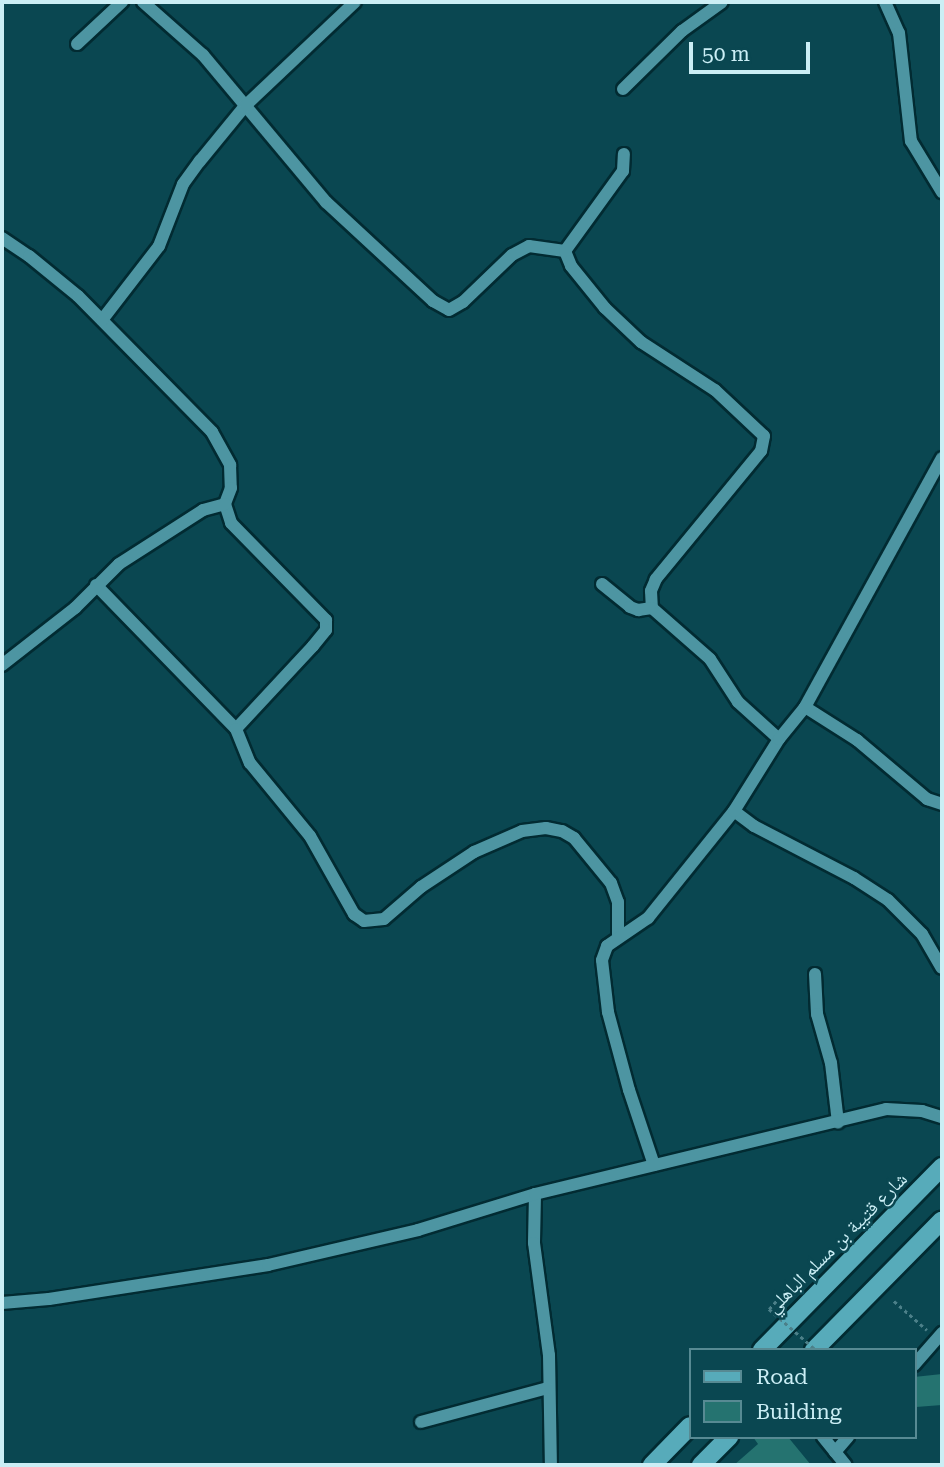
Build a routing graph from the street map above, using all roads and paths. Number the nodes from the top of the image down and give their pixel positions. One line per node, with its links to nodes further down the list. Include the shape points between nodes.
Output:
1 (122, 2): 6 (street)
2 (143, 2): 8 (street, via 203,55)
3 (355, 2): 8 (street)
4 (722, 2): 7 (street, via 682,31)
5 (885, 2): 10 (street, via 899,33 911,141)
6 (78, 44)
7 (623, 89)
8 (246, 106): 12 (street, via 326,202 393,268 449,310 512,255 529,246); 13 (street, via 183,184 159,246)
9 (624, 154): 12 (street, via 623,171)
10 (942, 192)
11 (2, 238): 13 (street)
12 (565, 251): 18 (street, via 570,266 640,342 715,390 764,436 761,451 656,579)
13 (102, 320): 15 (street, via 222,446 231,488)
14 (942, 458): 20 (street)
15 (225, 504): 17 (street, via 203,510 179,525 119,564); 21 (street, via 231,523 326,620 326,630 313,646)
16 (603, 584): 18 (street, via 630,607)
17 (96, 585): 19 (street, via 75,608); 21 (street)
18 (652, 608): 22 (street, via 710,659 738,702)
19 (2, 665)
20 (805, 707): 22 (street); 23 (street, via 858,740 927,799)
21 (236, 729): 25 (street, via 250,763 310,836 349,908 364,920 384,919 474,852 522,831 546,828 574,838 611,883 618,902)
22 (779, 738): 24 (street)
23 (942, 804)
24 (734, 811): 25 (street, via 649,918); 26 (street, via 888,900 922,934)
25 (618, 936): 30 (street, via 607,946 602,960 603,984 629,1090)
26 (942, 968)
27 (815, 974): 29 (street, via 817,1014 831,1063)
28 (942, 1117): 29 (street, via 886,1109)
29 (838, 1122): 30 (street)
30 (654, 1165): 32 (street)
31 (942, 1167): 38 (main road, شارع قتيبة بن مسلم الباهلي)
32 (535, 1194): 36 (street, via 418,1230 268,1265); 42 (street, via 534,1243 548,1342)
33 (942, 1220): 40 (main road)
34 (788, 1288): 39 (path, bridge, via 769,1309)
35 (894, 1301): 37 (path)
36 (2, 1303)
37 (939, 1340): 41 (street)
38 (764, 1348)
39 (813, 1348)
40 (817, 1348)
41 (916, 1363)
42 (548, 1388): 43 (street); 49 (street)
43 (421, 1422)
44 (688, 1428): 50 (main road)
45 (727, 1439): 51 (main road)
46 (824, 1439): 48 (street)
47 (847, 1439): 48 (street)
48 (835, 1452): 52 (street)
49 (551, 1465)
50 (652, 1465)
51 (701, 1465)
52 (846, 1465)

